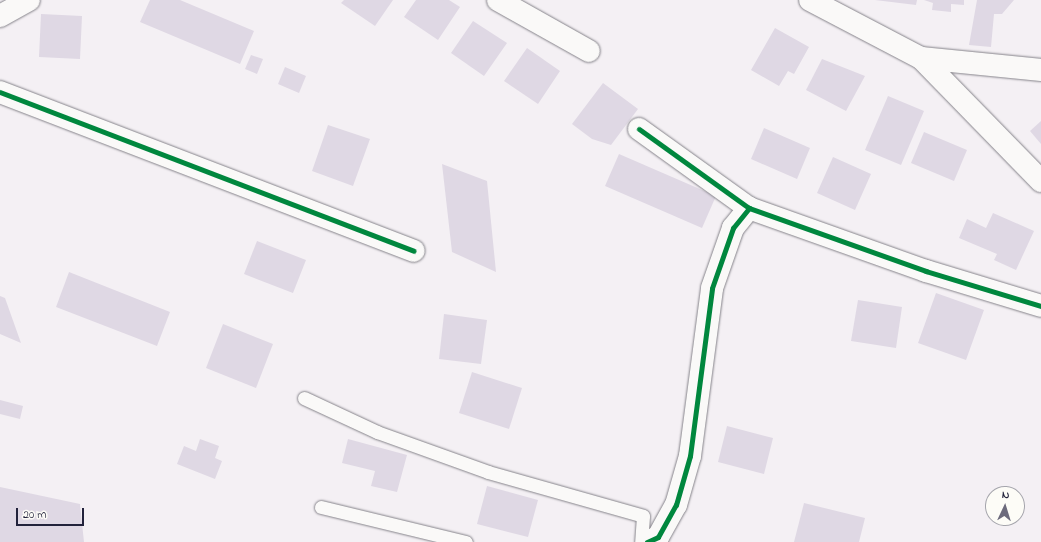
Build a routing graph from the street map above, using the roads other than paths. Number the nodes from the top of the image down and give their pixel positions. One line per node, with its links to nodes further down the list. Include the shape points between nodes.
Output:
1 (29, 0): 4 (street)
2 (498, 0): 5 (street)
3 (810, 0): 6 (street)
4 (0, 16)
5 (590, 51)
6 (922, 58): 7 (street); 10 (street)
7 (1041, 70)
8 (0, 92): 12 (street)
9 (639, 129): 11 (street)
10 (1041, 181)
11 (749, 208): 13 (street, via 926,271); 18 (street, via 733,228 712,288 690,456 676,506 658,537)
12 (414, 251)
13 (1041, 306)
14 (304, 398): 17 (lane, via 376,432 488,472 643,516)
15 (321, 507): 16 (lane)
16 (466, 542)
17 (641, 542)
18 (647, 542)

